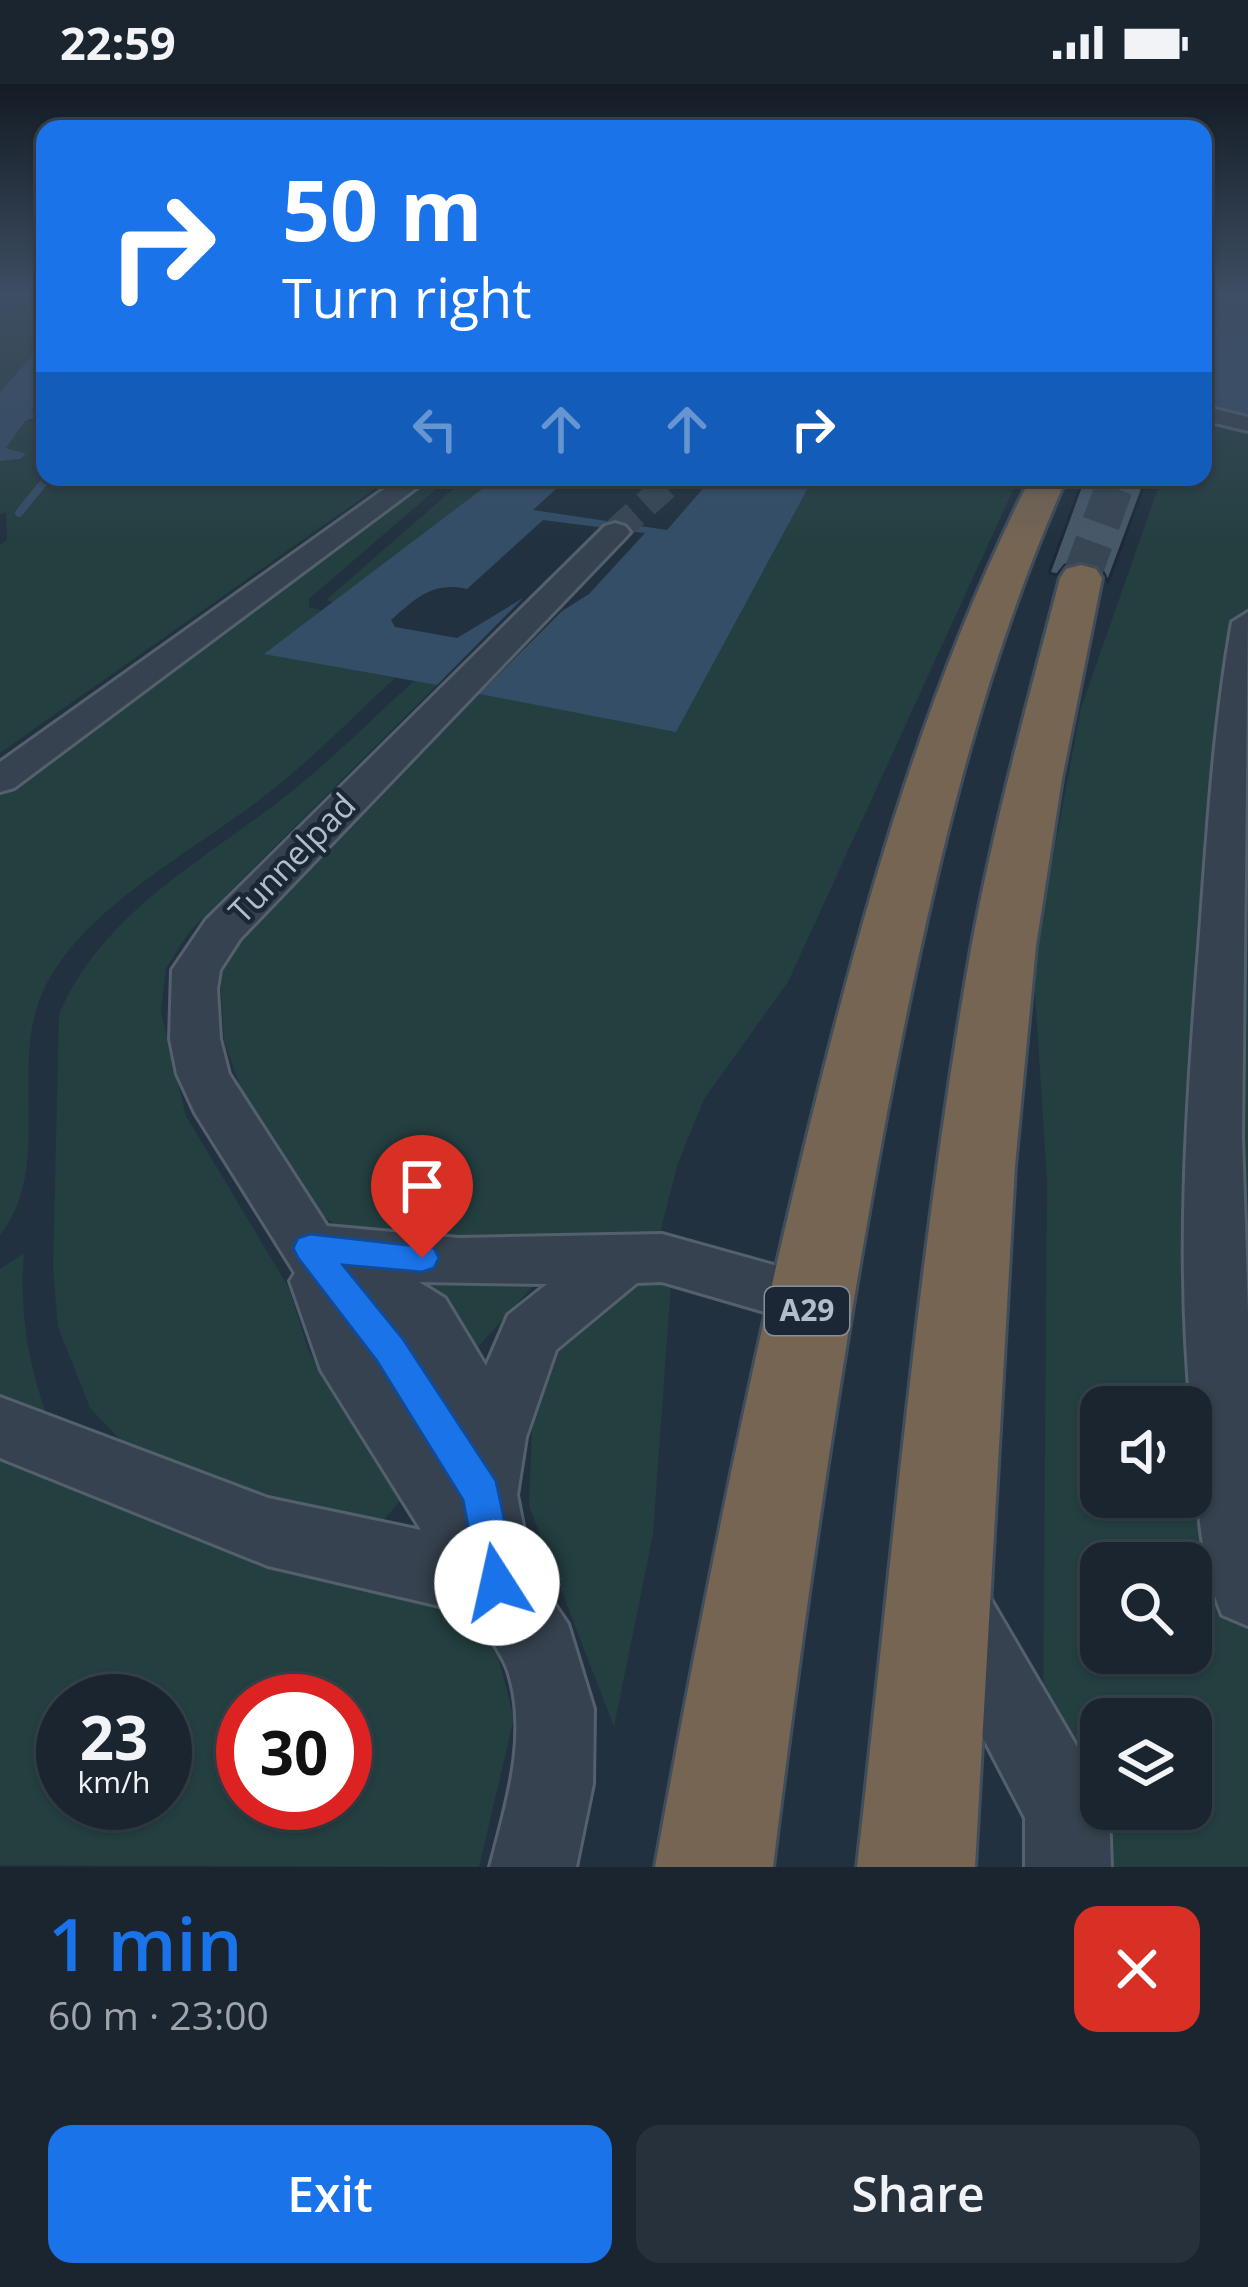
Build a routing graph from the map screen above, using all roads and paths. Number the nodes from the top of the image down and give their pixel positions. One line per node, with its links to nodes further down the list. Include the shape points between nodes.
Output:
1 (1212, 415): 2 (street)
2 (1247, 423)
3 (406, 486): 8 (street)
4 (1045, 486): 11 (highway, A29, via 968,658 936,762)
5 (615, 532): 9 (street, Tunnelpad, via 313,834 222,930 196,970 203,1074)
6 (1081, 578): 14 (highway, via 1004,946)
7 (1248, 622): 16 (street, via 1223,958 1215,1342 1229,1496)
8 (0, 780)
9 (310, 1248): 10 (street, via 459,1262); 13 (street, Tunnelpad); 15 (street, Tunnelpad, via 344,1351)
10 (620, 1262): 11 (street, via 662,1258); 13 (street, via 530,1334)
11 (809, 1299): 18 (highway, A29)
12 (0, 1426): 15 (street, via 268,1532)
13 (487, 1466): 15 (street, Tunnelpad)
14 (938, 1580): 19 (highway); 20 (street, via 1067,1811)
15 (497, 1583): 17 (street, Tunnelpad, via 541,1651 554,1693 558,1759)
16 (1248, 1589)
17 (533, 1867)
18 (714, 1867)
19 (916, 1867)
20 (1068, 1867)

